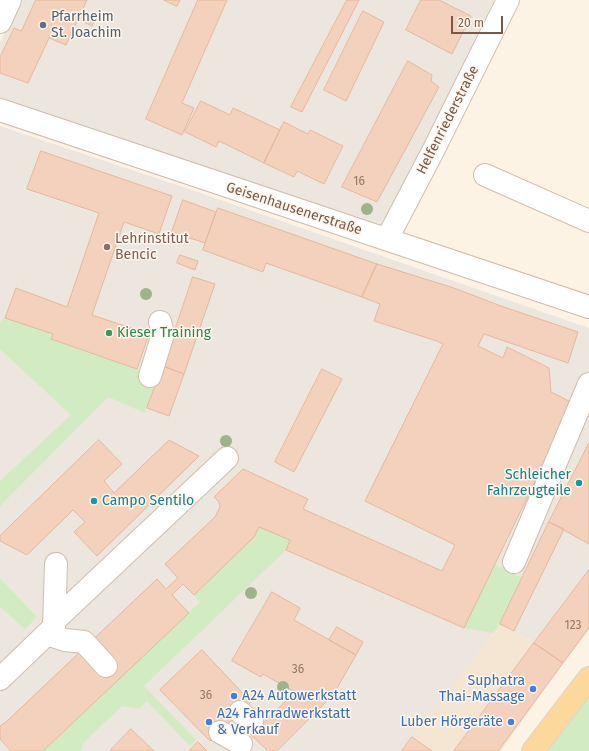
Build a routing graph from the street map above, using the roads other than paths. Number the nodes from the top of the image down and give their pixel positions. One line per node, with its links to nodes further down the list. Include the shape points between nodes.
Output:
1 (10, 0): 3 (street)
2 (508, 0): 7 (street, Helfenriederstraße)
3 (0, 21)
4 (0, 110): 7 (street, Geisenhausenerstraße)
5 (485, 175): 6 (street)
6 (589, 221)
7 (387, 239): 8 (street, Geisenhausenerstraße)
8 (589, 307)
9 (160, 322): 10 (street, via 162,334)
10 (150, 376)
11 (589, 384): 13 (street)
12 (227, 458): 15 (street)
13 (514, 562)
14 (56, 564): 15 (street)
15 (52, 627): 16 (street, via 65,640 84,642); 17 (street)
16 (106, 666)
17 (4, 668)
18 (589, 678): 21 (main road)
19 (220, 732): 20 (street)
20 (240, 744)
21 (533, 751)

